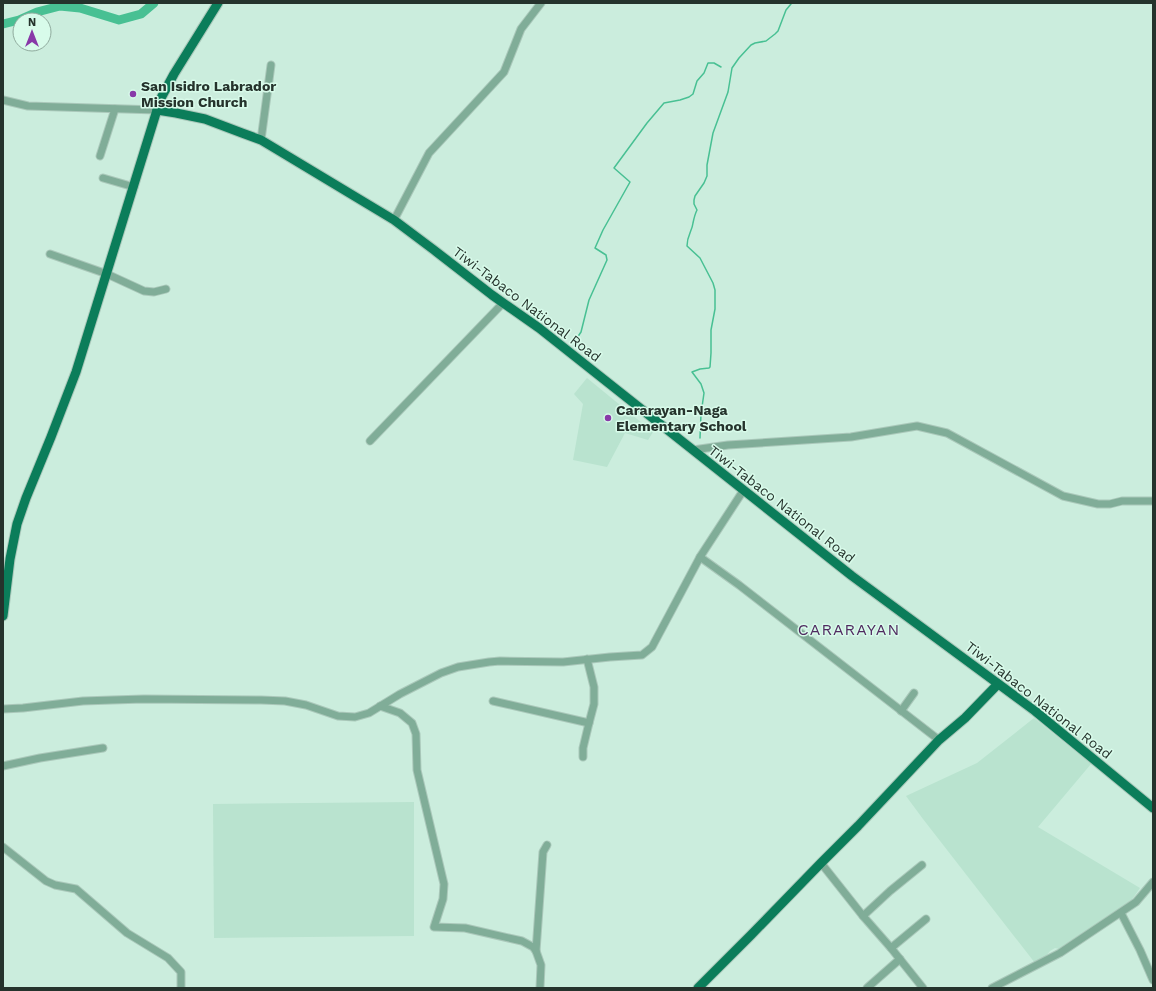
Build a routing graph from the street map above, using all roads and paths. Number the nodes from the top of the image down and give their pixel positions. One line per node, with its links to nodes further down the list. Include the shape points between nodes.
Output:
1 (218, 3): 6 (main road, via 174,74)
2 (541, 3): 11 (street, via 521,29 504,72 429,153)
3 (271, 65): 7 (street)
4 (3, 100): 5 (street, via 28,106)
5 (115, 109): 6 (street); 8 (street)
6 (157, 110): 7 (main road, Tiwi-Tabaco National Road, via 205,119); 10 (main road)
7 (261, 140): 11 (main road, Tiwi-Tabaco National Road)
8 (100, 156)
9 (103, 178): 10 (street)
10 (134, 187): 13 (main road)
11 (394, 220): 15 (main road, Tiwi-Tabaco National Road)
12 (50, 254): 13 (street)
13 (107, 274): 14 (street, via 144,291); 21 (main road, via 76,372 26,498)
14 (166, 289)
15 (503, 303): 16 (street); 17 (main road, Tiwi-Tabaco National Road, via 539,328)
16 (370, 441)
17 (693, 450): 18 (main road, Tiwi-Tabaco National Road); 19 (street, via 728,445 851,437 916,426 947,433 1063,496 1098,504)
18 (743, 491): 20 (street); 25 (main road, Tiwi-Tabaco National Road, via 870,590)
19 (1153, 501)
20 (700, 557): 24 (street, via 652,647 642,655); 30 (street)
21 (6, 559): 22 (main road)
22 (5, 590): 23 (main road)
23 (3, 616)
24 (588, 659): 28 (street, via 563,662 500,661 458,667 441,673); 31 (street, via 594,687 594,704)
25 (998, 684): 32 (main road); 36 (main road, Tiwi-Tabaco National Road, via 1078,745)
26 (914, 693): 30 (street)
27 (493, 701): 31 (street)
28 (380, 706): 29 (street, via 369,713 354,717 338,716 292,702 261,700 144,699); 46 (street, via 400,713 412,723 416,734 417,770 444,884 443,899 434,927 465,928 522,941)
29 (3, 708)
30 (901, 711): 32 (street)
31 (589, 723): 34 (street)
32 (940, 740): 39 (main road)
33 (103, 748): 35 (street)
34 (583, 757)
35 (3, 766)
36 (1153, 808)
37 (547, 845): 46 (street, via 543,852)
38 (3, 847): 49 (street, via 46,881 76,889 127,933 168,958 181,972)
39 (821, 862): 43 (street); 51 (main road)
40 (922, 865): 43 (street)
41 (1153, 882): 42 (street, via 1136,902)
42 (1121, 913): 48 (street); 54 (street, via 1060,953)
43 (863, 916): 45 (street)
44 (926, 919): 45 (street)
45 (891, 948): 47 (street)
46 (536, 951): 50 (street, via 541,965)
47 (900, 959): 52 (street); 53 (street)
48 (1153, 980)
49 (181, 988)
50 (540, 988)
51 (698, 988)
52 (867, 988)
53 (923, 988)
54 (992, 988)

